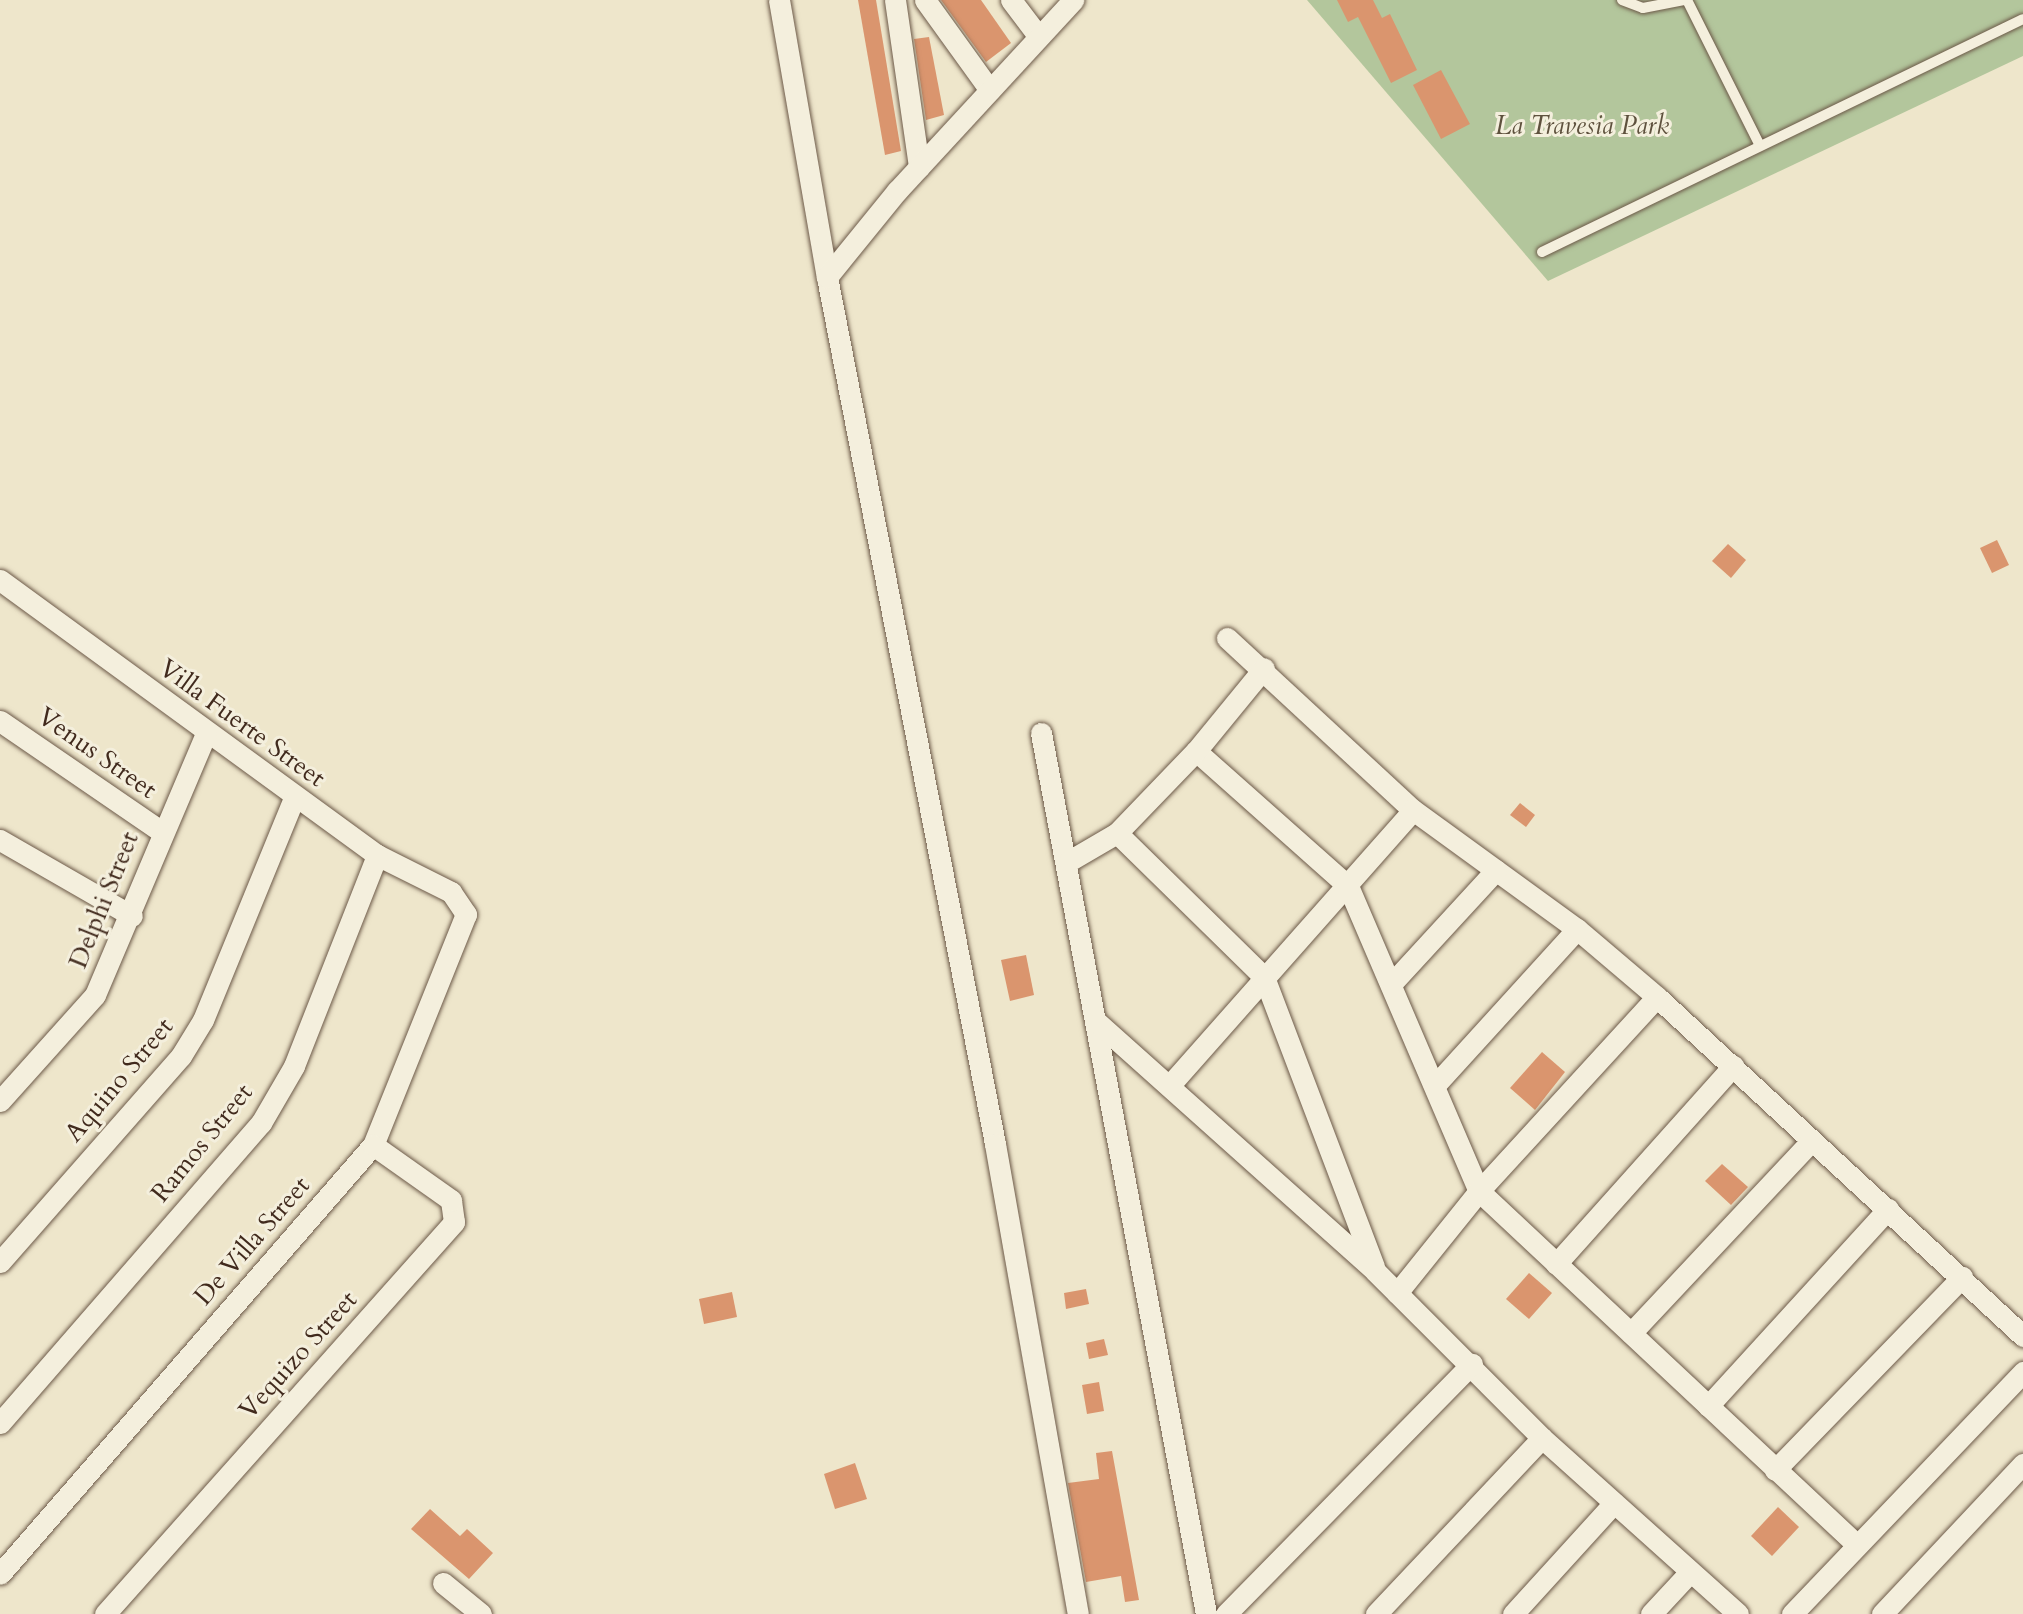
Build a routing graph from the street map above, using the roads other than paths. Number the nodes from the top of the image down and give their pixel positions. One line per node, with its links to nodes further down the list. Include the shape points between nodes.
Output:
1 (779, 0): 14 (street)
2 (895, 0): 12 (street)
3 (925, 0): 10 (street)
4 (1010, 0): 9 (street)
5 (1073, 0): 9 (street)
6 (1622, 0): 7 (lane, via 1643,8)
7 (1686, 0): 11 (lane)
8 (2023, 19): 11 (lane)
9 (1039, 37): 10 (street)
10 (990, 90): 12 (street)
11 (1760, 146): 13 (lane)
12 (919, 167): 14 (street)
13 (1542, 252)
14 (827, 277): 67 (street, via 995,1144)
15 (0, 580): 20 (street, Villa Fuerte Street)
16 (1227, 638): 17 (street)
17 (1264, 668): 21 (street); 23 (street)
18 (0, 720): 24 (street, Venus Street)
19 (1041, 733): 28 (street)
20 (205, 734): 22 (street, Villa Fuerte Street); 24 (street, Delphi Street)
21 (1196, 751): 25 (street); 30 (street)
22 (295, 796): 27 (street, Villa Fuerte Street); 46 (street, Aquino Street, via 198,1029 181,1056)
23 (1413, 810): 29 (street); 30 (street)
24 (162, 832): 32 (street, Delphi Street)
25 (1117, 833): 28 (street); 34 (street)
26 (0, 840): 32 (street)
27 (377, 855): 31 (street, Villa Fuerte Street); 56 (street, Ramos Street, via 294,1066 261,1123)
28 (1069, 861): 37 (street)
29 (1496, 870): 33 (street); 35 (street)
30 (1348, 886): 34 (street); 35 (street)
31 (459, 900): 43 (street, De Villa Street, via 466,914)
32 (132, 915): 41 (street, Delphi Street, via 95,995)
33 (1577, 929): 36 (street); 39 (street)
34 (1264, 977): 40 (street); 48 (street)
35 (1393, 982): 39 (street)
36 (1657, 997): 38 (street); 44 (street)
37 (1098, 1023): 40 (street); 68 (street)
38 (1733, 1066): 42 (street); 47 (street)
39 (1437, 1083): 44 (street)
40 (1169, 1086): 48 (street)
41 (0, 1101)
42 (1811, 1141): 45 (street); 51 (street)
43 (373, 1145): 63 (street, De Villa Street); 65 (street, Vequizo Street, via 452,1200 454,1222)
44 (1479, 1191): 47 (street); 50 (street)
45 (1888, 1209): 49 (street); 55 (street)
46 (0, 1262)
47 (1556, 1264): 51 (street)
48 (1375, 1271): 50 (street)
49 (1962, 1277): 52 (street); 59 (street)
50 (1397, 1293): 53 (street)
51 (1631, 1333): 55 (street)
52 (2023, 1336)
53 (1472, 1364): 57 (street); 69 (street)
54 (2023, 1371): 61 (street)
55 (1708, 1406): 59 (street)
56 (0, 1423)
57 (1542, 1438): 60 (street); 70 (street)
58 (2023, 1464): 75 (street)
59 (1775, 1471): 61 (street)
60 (1614, 1503): 62 (street); 71 (street)
61 (1856, 1544): 74 (street)
62 (1690, 1572): 72 (street); 73 (street)
63 (0, 1574)
64 (443, 1583): 66 (street)
65 (105, 1614)
66 (481, 1614)
67 (1078, 1614)
68 (1206, 1614)
69 (1226, 1614)
70 (1376, 1614)
71 (1513, 1614)
72 (1651, 1614)
73 (1738, 1614)
74 (1792, 1614)
75 (1882, 1614)

